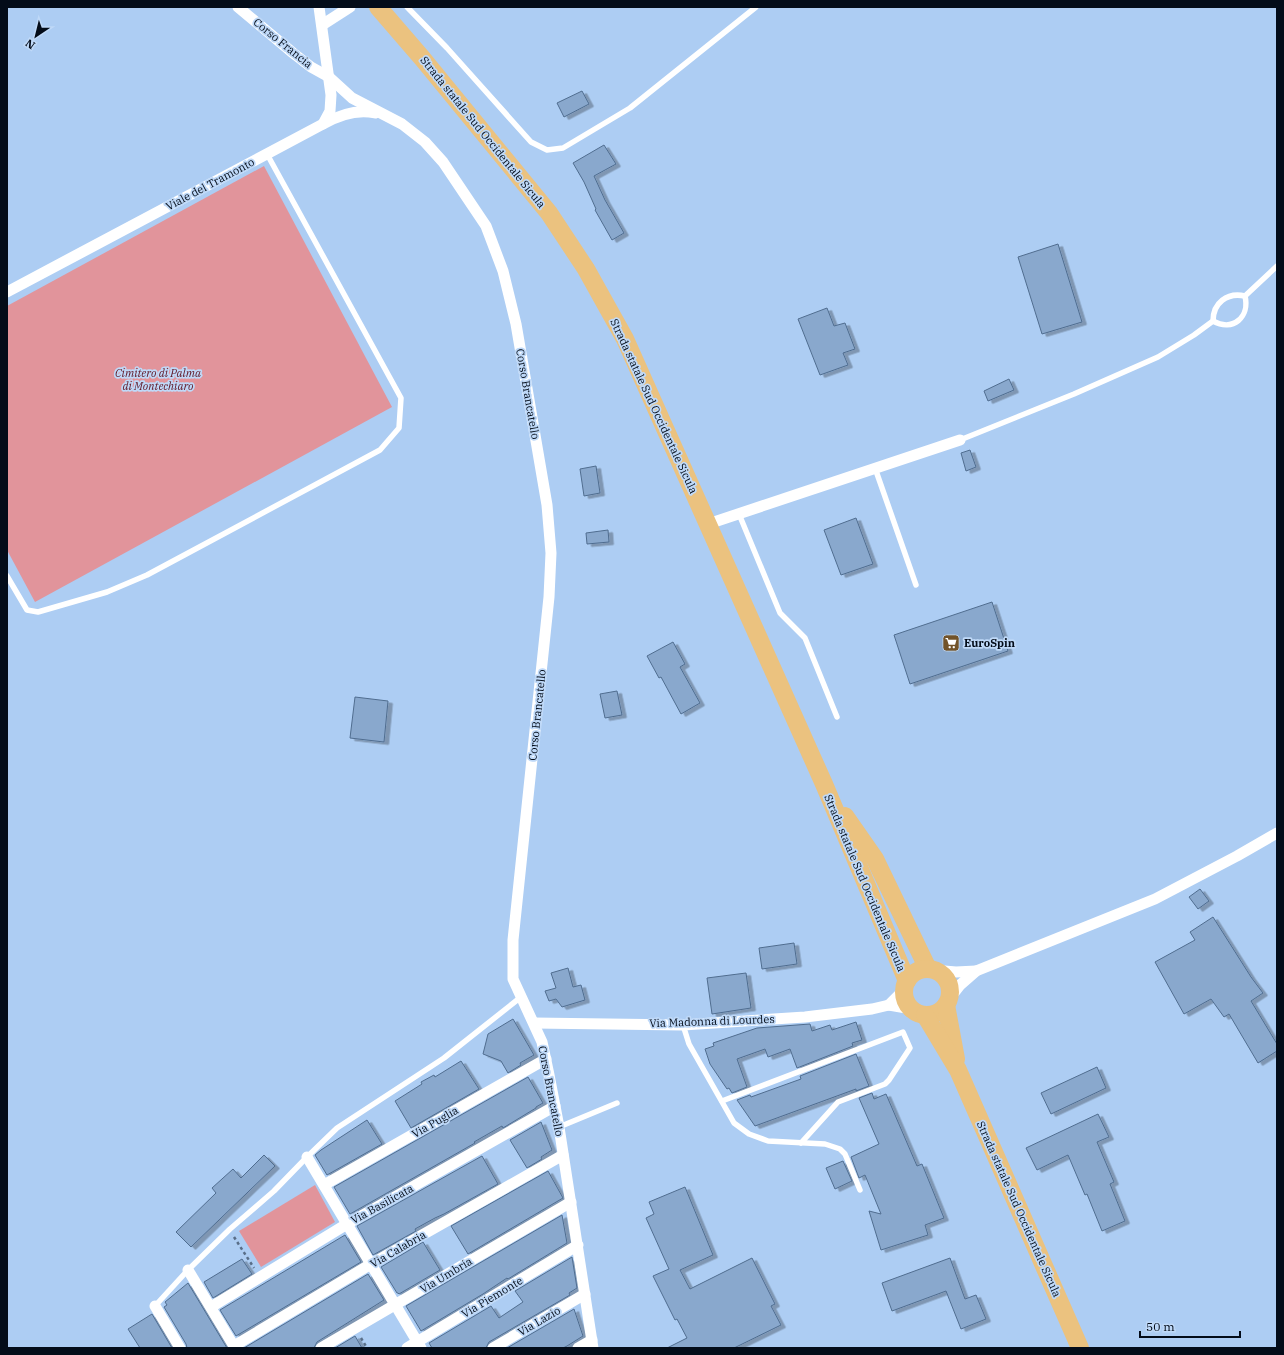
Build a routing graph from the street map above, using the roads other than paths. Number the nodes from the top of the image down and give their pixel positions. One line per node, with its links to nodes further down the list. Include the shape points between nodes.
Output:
1 (238, 7): 8 (street, Corso Francia, via 311,67)
2 (319, 7): 7 (street)
3 (350, 7): 7 (street)
4 (378, 7): 19 (main road, Strada statale Sud Occidentale Sicula, via 549,213 586,270 625,339)
5 (407, 7): 6 (lane, via 448,48 531,142 547,150 563,148 630,108)
6 (756, 7)
7 (322, 25): 8 (street)
8 (329, 77): 9 (street, Corso Francia, via 352,98); 10 (street, via 331,104 327,118)
9 (390, 118): 10 (street, Viale del Tramonto, via 372,113 352,113); 28 (street, Corso Brancatello, via 414,132 434,151 486,226 503,271 516,324 548,505 551,553 549,597 513,940 513,979)
10 (322, 124): 11 (street, Viale del Tramonto)
11 (267, 154): 13 (street, Viale del Tramonto); 20 (lane, via 401,398 400,428 380,450 148,575 107,592 38,612 27,610)
12 (1277, 266): 14 (lane)
13 (7, 292)
14 (1245, 296): 15 (lane, via 1233,295 1221,300 1215,310); 15 (lane, via 1246,308 1240,320 1224,325)
15 (1213, 321): 16 (lane, via 1158,357)
16 (960, 440): 17 (street)
17 (875, 468): 18 (street); 21 (lane)
18 (739, 514): 19 (street); 22 (lane, via 780,613 805,638)
19 (708, 524): 23 (main road, Strada statale Sud Occidentale Sicula)
20 (7, 576)
21 (916, 586)
22 (837, 717)
23 (824, 784): 25 (main road, Strada statale Sud Occidentale Sicula, via 876,859); 27 (main road, Strada statale Sud Occidentale Sicula)
24 (1277, 833): 26 (street, via 1155,899)
25 (931, 970): 26 (street); 27 (main road, Strada statale Sud Occidentale Sicula, via 918,971 910,977); 29 (main road, Strada statale Sud Occidentale Sicula, via 941,974 947,981 950,991)
26 (976, 971): 29 (street, via 960,985)
27 (906, 986): 30 (street); 31 (main road, Strada statale Sud Occidentale Sicula, via 906,1000)
28 (522, 997): 32 (street, Corso Brancatello); 42 (lane, via 444,1058 338,1128)
29 (948, 1002): 31 (main road, via 936,1013); 35 (main road, Strada statale Sud Occidentale Sicula)
30 (889, 1005): 31 (street, Via Madonna di Lourdes); 33 (street, Via Madonna di Lourdes, via 805,1017)
31 (918, 1012): 35 (main road, Strada statale Sud Occidentale Sicula)
32 (534, 1023): 33 (street, Via Madonna di Lourdes); 34 (street, Corso Brancatello)
33 (683, 1025): 36 (lane, via 689,1044)
34 (546, 1059): 38 (street, Corso Brancatello); 43 (street, Via Puglia)
35 (958, 1070): 62 (main road, Strada statale Sud Occidentale Sicula)
36 (722, 1101): 40 (lane, via 734,1123 749,1134 768,1141); 40 (lane, via 903,1032 910,1048 889,1080 885,1084 838,1102)
37 (617, 1103): 39 (lane)
38 (555, 1106): 39 (street, Corso Brancatello); 46 (street, Via Basilicata)
39 (559, 1127): 41 (street, Corso Brancatello)
40 (801, 1144): 44 (lane, via 825,1144 840,1149 845,1154)
41 (564, 1155): 45 (street, Corso Brancatello); 48 (street, Via Calabria)
42 (307, 1157): 43 (street); 49 (lane)
43 (324, 1185): 46 (street)
44 (860, 1190)
45 (571, 1202): 47 (street, Corso Brancatello); 51 (street, Via Umbria)
46 (347, 1224): 48 (street); 53 (street, Via Basilicata)
47 (578, 1245): 50 (street, Corso Brancatello); 55 (street, Via Piemonte)
48 (371, 1264): 51 (street); 56 (street, Via Calabria)
49 (188, 1270): 52 (lane); 53 (street)
50 (584, 1294): 54 (street, Corso Brancatello); 60 (street, Via Lazio)
51 (395, 1305): 55 (street); 58 (street, Via Umbria)
52 (155, 1306): 57 (street)
53 (211, 1306): 56 (street)
54 (592, 1344): 61 (street)
55 (419, 1345): 59 (street, Via Piemonte)
56 (235, 1347)
57 (180, 1348)
58 (321, 1348)
59 (407, 1348)
60 (493, 1348)
61 (578, 1348)
62 (1080, 1348)

